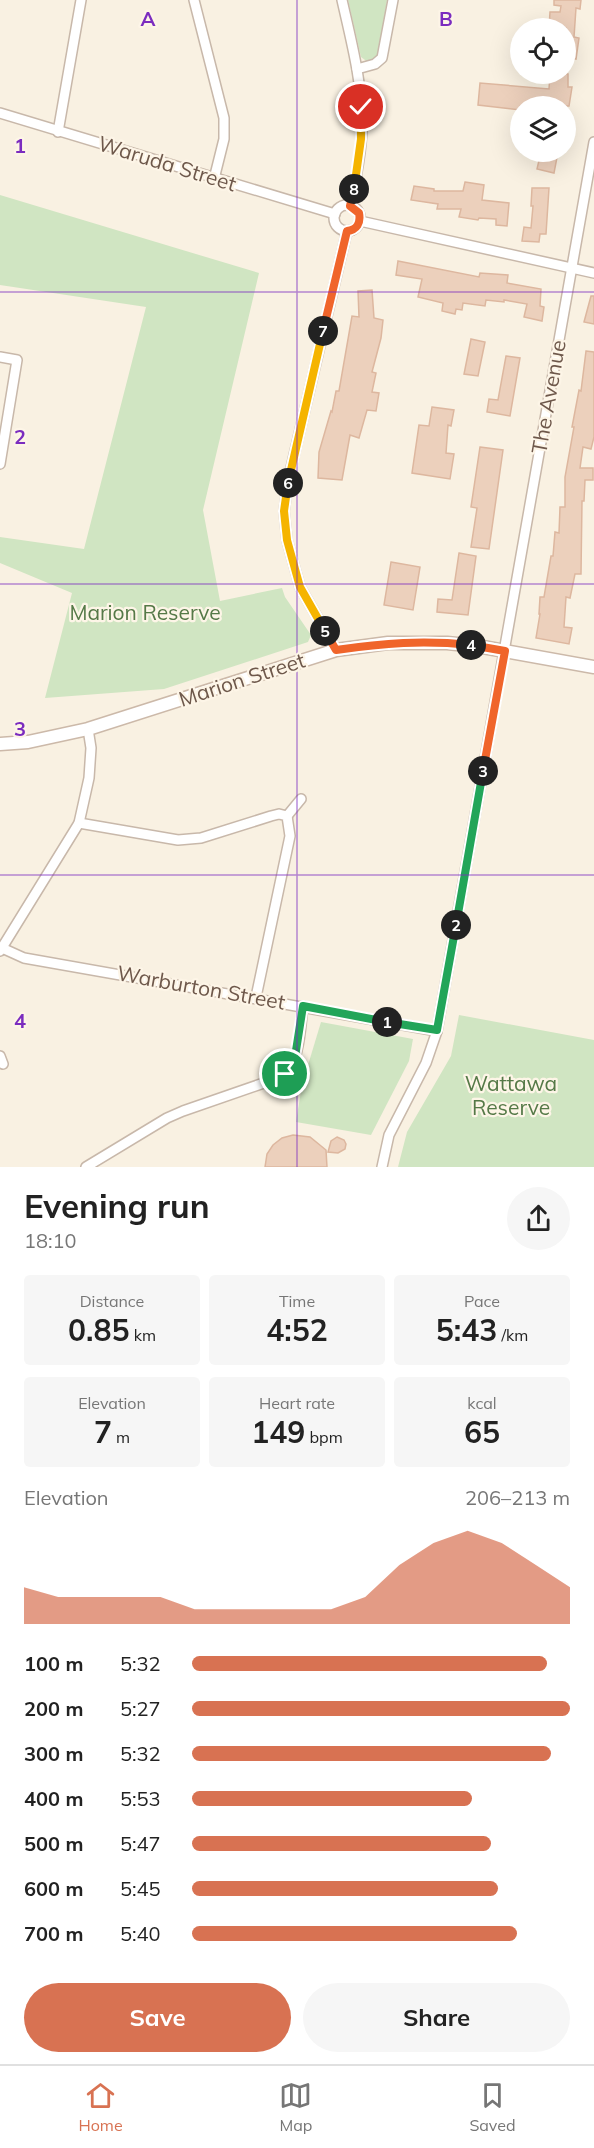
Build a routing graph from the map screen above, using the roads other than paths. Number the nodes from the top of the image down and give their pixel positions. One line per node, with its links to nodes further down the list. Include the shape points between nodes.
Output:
1 (81, 0): 7 (street)
2 (194, 0): 9 (street, via 224,118 224,139)
3 (342, 0): 5 (street)
4 (393, 0): 5 (street, via 382,58)
5 (357, 69): 10 (street, via 362,130)
6 (0, 113): 7 (street, Waruda Street)
7 (58, 132): 9 (street, Waruda Street)
8 (594, 142): 14 (street, The Avenue)
9 (214, 179): 11 (street, Waruda Street)
10 (350, 206): 11 (street, via 339,208); 12 (street, via 359,213)
11 (335, 214): 13 (street, via 336,226)
12 (360, 221): 13 (street); 14 (street)
13 (347, 231): 18 (street, via 284,511 287,540 300,587)
14 (572, 268): 15 (street); 19 (street, The Avenue)
15 (594, 273)
16 (0, 357): 17 (street, via 17,360)
17 (0, 464)
18 (336, 650): 19 (main road, Marion Street, via 420,642); 21 (main road, Marion Street)
19 (505, 651): 20 (main road, Marion Street); 29 (street, The Avenue)
20 (594, 667)
21 (88, 729): 22 (main road, Marion Street); 25 (street, via 89,778)
22 (0, 744)
23 (301, 799): 24 (street)
24 (287, 816): 25 (street, via 279,814 201,838 178,840); 27 (street, via 291,836)
25 (79, 823): 26 (street)
26 (1, 949): 27 (street, Warburton Street, via 24,958)
27 (256, 998): 28 (street, Warburton Street)
28 (303, 1006): 29 (street, Warburton Street); 30 (street, via 295,1057 281,1077 183,1111)
29 (437, 1030): 31 (street, The Avenue, via 426,1063 389,1135)
30 (86, 1167)
31 (382, 1167)

